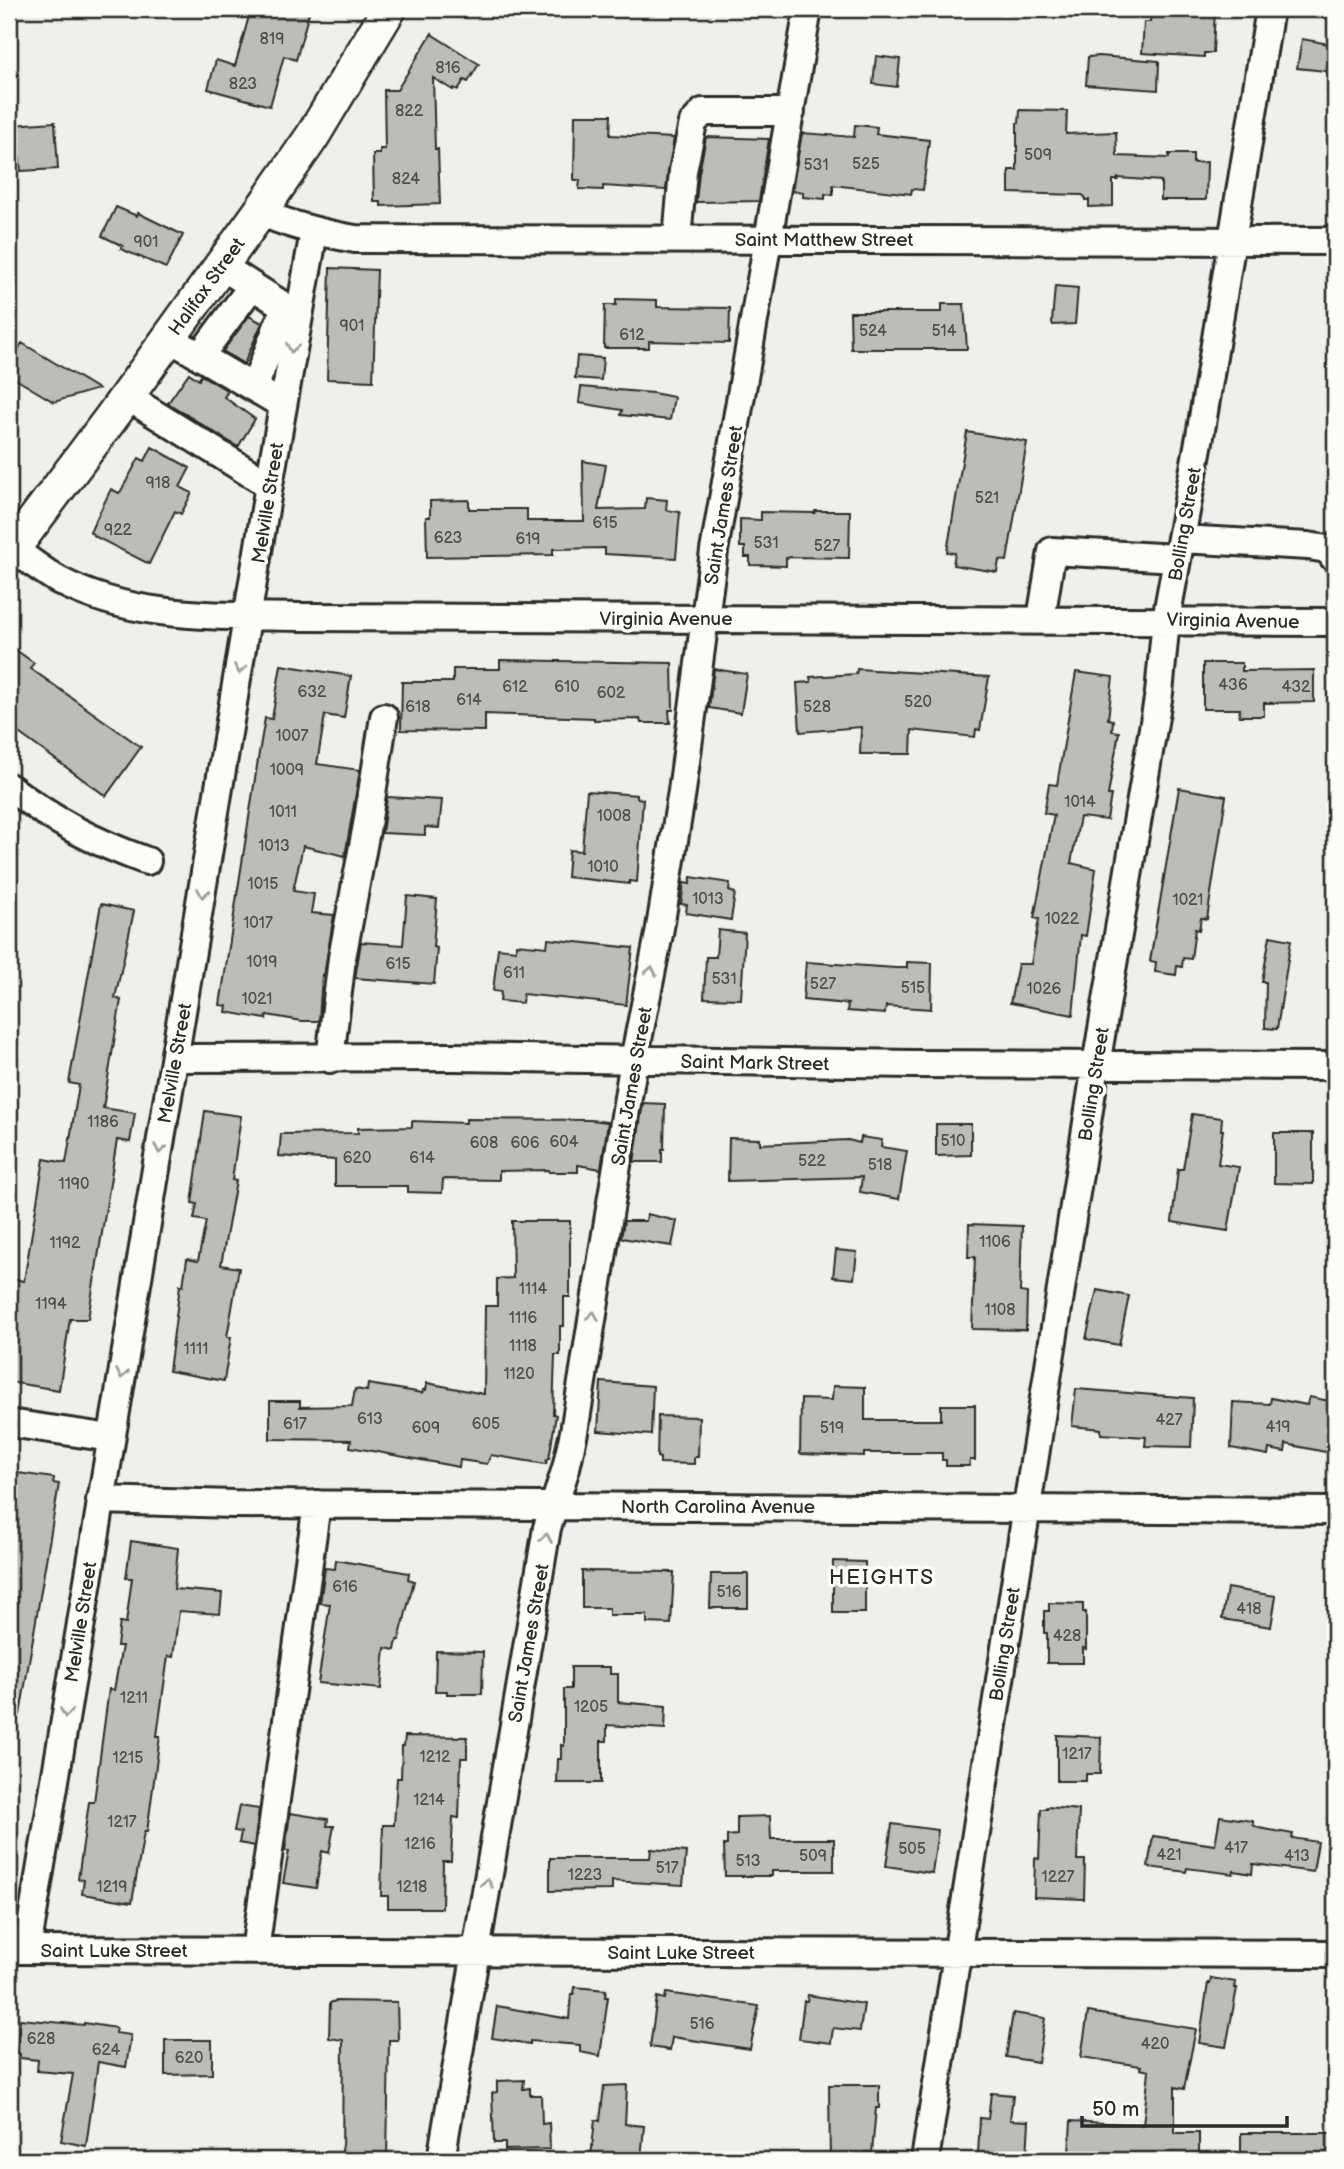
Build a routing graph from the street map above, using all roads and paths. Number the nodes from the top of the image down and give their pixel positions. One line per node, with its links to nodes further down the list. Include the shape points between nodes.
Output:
1 (389, 9): 5 (main road, Halifax Street, via 312,137)
2 (808, 9): 4 (street, Saint James Street)
3 (1270, 9): 9 (street, Bolling Street)
4 (791, 112): 7 (street, via 703,112 692,123); 8 (street, Saint James Street)
5 (260, 212): 6 (street); 11 (main road, Halifax Street)
6 (314, 232): 7 (street, Saint Matthew Street, via 355,239); 13 (street, Melville Street)
7 (677, 239): 8 (street, Saint Matthew Street)
8 (767, 239): 9 (street, Saint Matthew Street); 24 (street, Saint James Street)
9 (1232, 240): 10 (street, Saint Matthew Street); 20 (street, Bolling Street)
10 (1335, 241)
11 (219, 265): 12 (street); 14 (main road, Halifax Street)
12 (252, 286): 13 (street); 15 (street)
13 (291, 311): 16 (street); 18 (street, Melville Street, one-way to 18)
14 (169, 338): 15 (street); 17 (main road, Halifax Street)
15 (200, 356): 16 (street)
16 (254, 388): 18 (street)
17 (127, 396): 19 (street); 21 (main road, Halifax Street)
18 (283, 405): 19 (street, Melville Street)
19 (269, 485): 23 (street, Melville Street)
20 (1179, 549): 22 (street, via 1308,546 1326,550); 25 (street, via 1052,551); 26 (street, Bolling Street)
21 (10, 550): 23 (street, Virginia Avenue, via 98,598 176,614)
22 (1335, 559)
23 (249, 615): 24 (street, Virginia Avenue); 31 (street, Melville Street, one-way to 31)
24 (706, 618): 25 (street, Virginia Avenue); 33 (street, Saint James Street, one-way to 24, via 671,856)
25 (1041, 619): 26 (street, Virginia Avenue)
26 (1166, 619): 27 (street, Virginia Avenue); 34 (street, Bolling Street, via 1159,693)
27 (1335, 622)
28 (384, 717): 32 (street, via 342,958)
29 (9, 787): 30 (street, via 46,815 99,844)
30 (147, 861)
31 (175, 1058): 32 (street, Saint Mark Street); 37 (street, Melville Street, one-way to 37)
32 (330, 1059): 33 (street, Saint Mark Street)
33 (634, 1060): 34 (street, Saint Mark Street); 40 (street, Saint James Street, one-way to 33, via 574,1432)
34 (1096, 1065): 35 (street, Saint Mark Street); 41 (street, Bolling Street)
35 (1335, 1066)
36 (9, 1423): 37 (street)
37 (111, 1438): 38 (street, Melville Street)
38 (100, 1500): 39 (street, North Carolina Avenue); 43 (street, Melville Street, one-way to 43)
39 (317, 1504): 40 (street, North Carolina Avenue); 44 (street)
40 (554, 1505): 41 (street, North Carolina Avenue); 45 (street, Saint James Street, one-way to 40)
41 (1025, 1508): 42 (street, North Carolina Avenue); 46 (street, Bolling Street)
42 (1335, 1511)
43 (18, 1950): 44 (street, Saint Luke Street)
44 (255, 1951): 45 (street, Saint Luke Street)
45 (476, 1951): 46 (street, Saint Luke Street); 48 (street, Saint James Street)
46 (956, 1953): 47 (street, Saint Luke Street); 49 (street, Bolling Street)
47 (1335, 1954)
48 (441, 2160)
49 (925, 2160)

